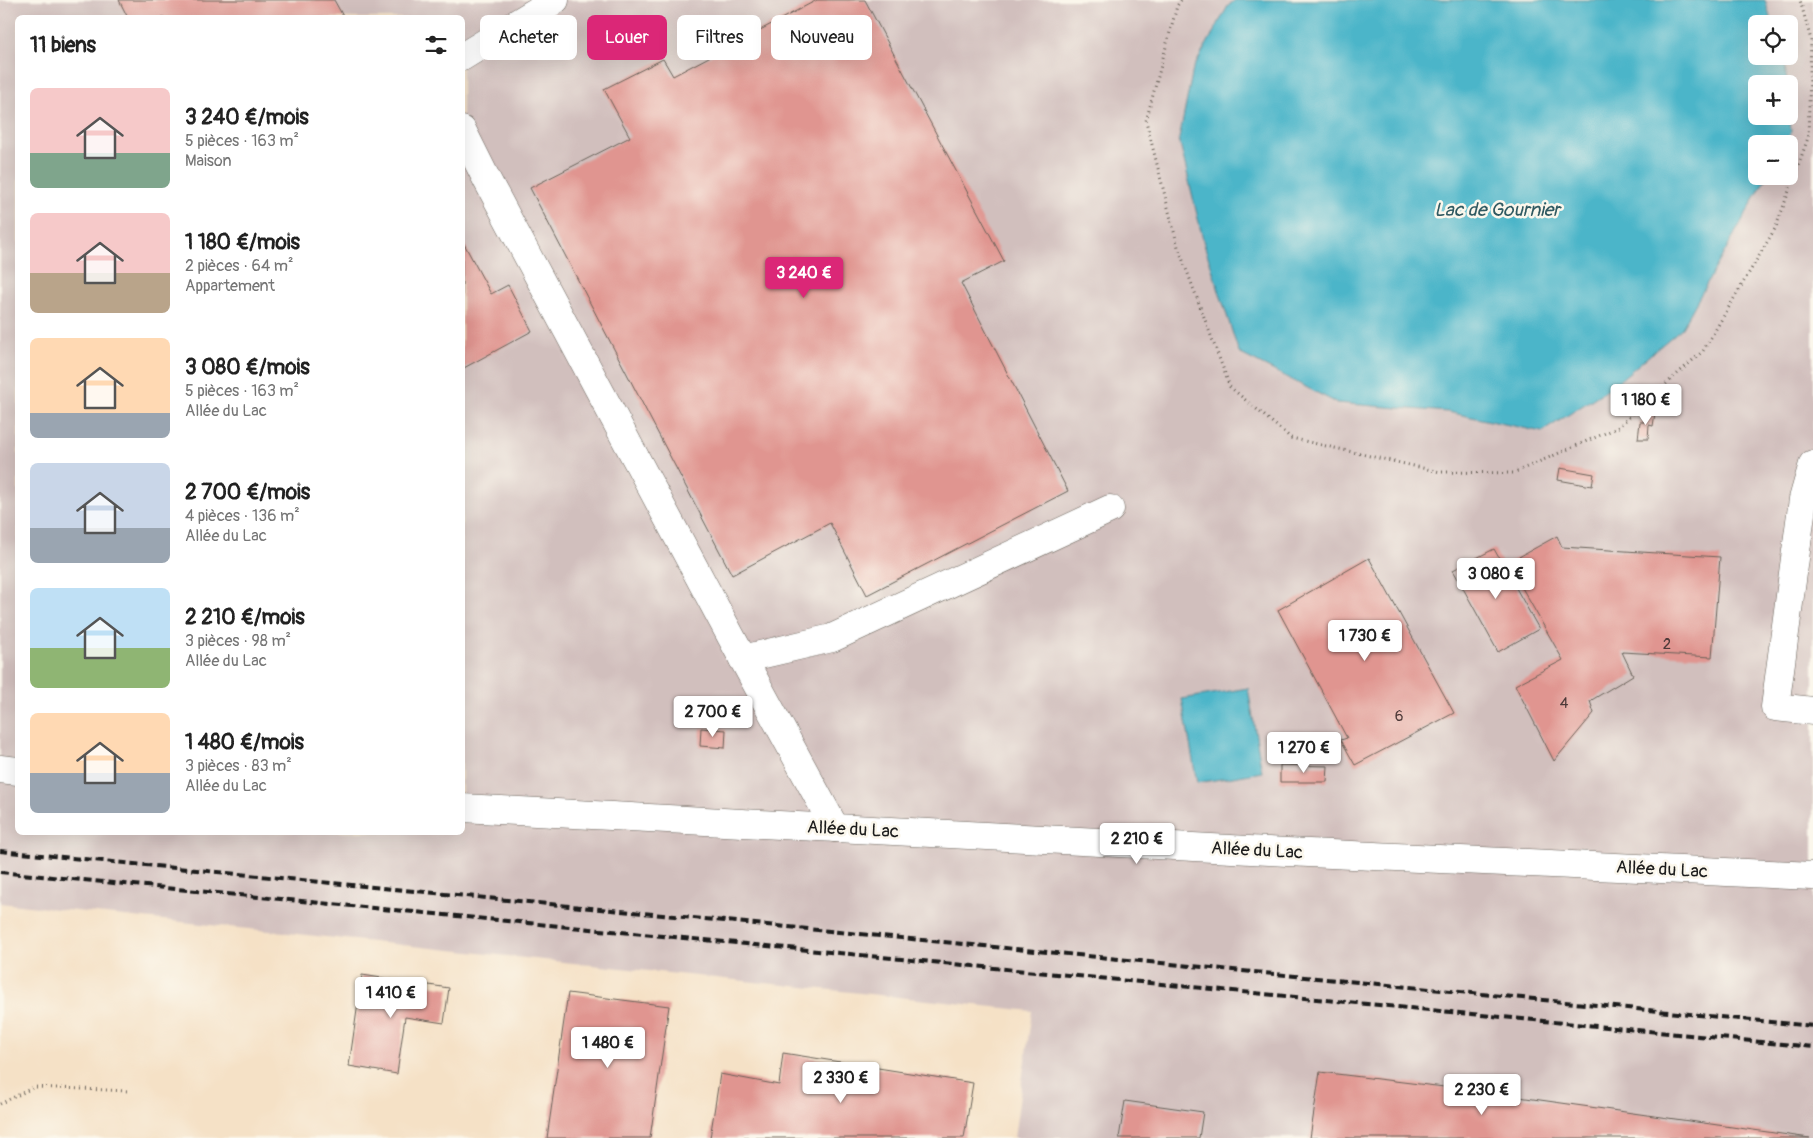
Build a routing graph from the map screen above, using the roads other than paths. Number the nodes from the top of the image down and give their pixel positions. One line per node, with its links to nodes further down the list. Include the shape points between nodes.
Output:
1 (555, 0): 2 (street)
2 (465, 55)
3 (465, 136): 6 (street)
4 (1813, 464): 7 (street, via 1803,499 1775,707)
5 (1110, 509): 6 (street, via 832,638)
6 (743, 660): 11 (street)
7 (1813, 711)
8 (0, 769): 9 (street)
9 (15, 770)
10 (465, 808): 11 (street, Allée du Lac)
11 (835, 828): 12 (street, Allée du Lac)
12 (1813, 876)

